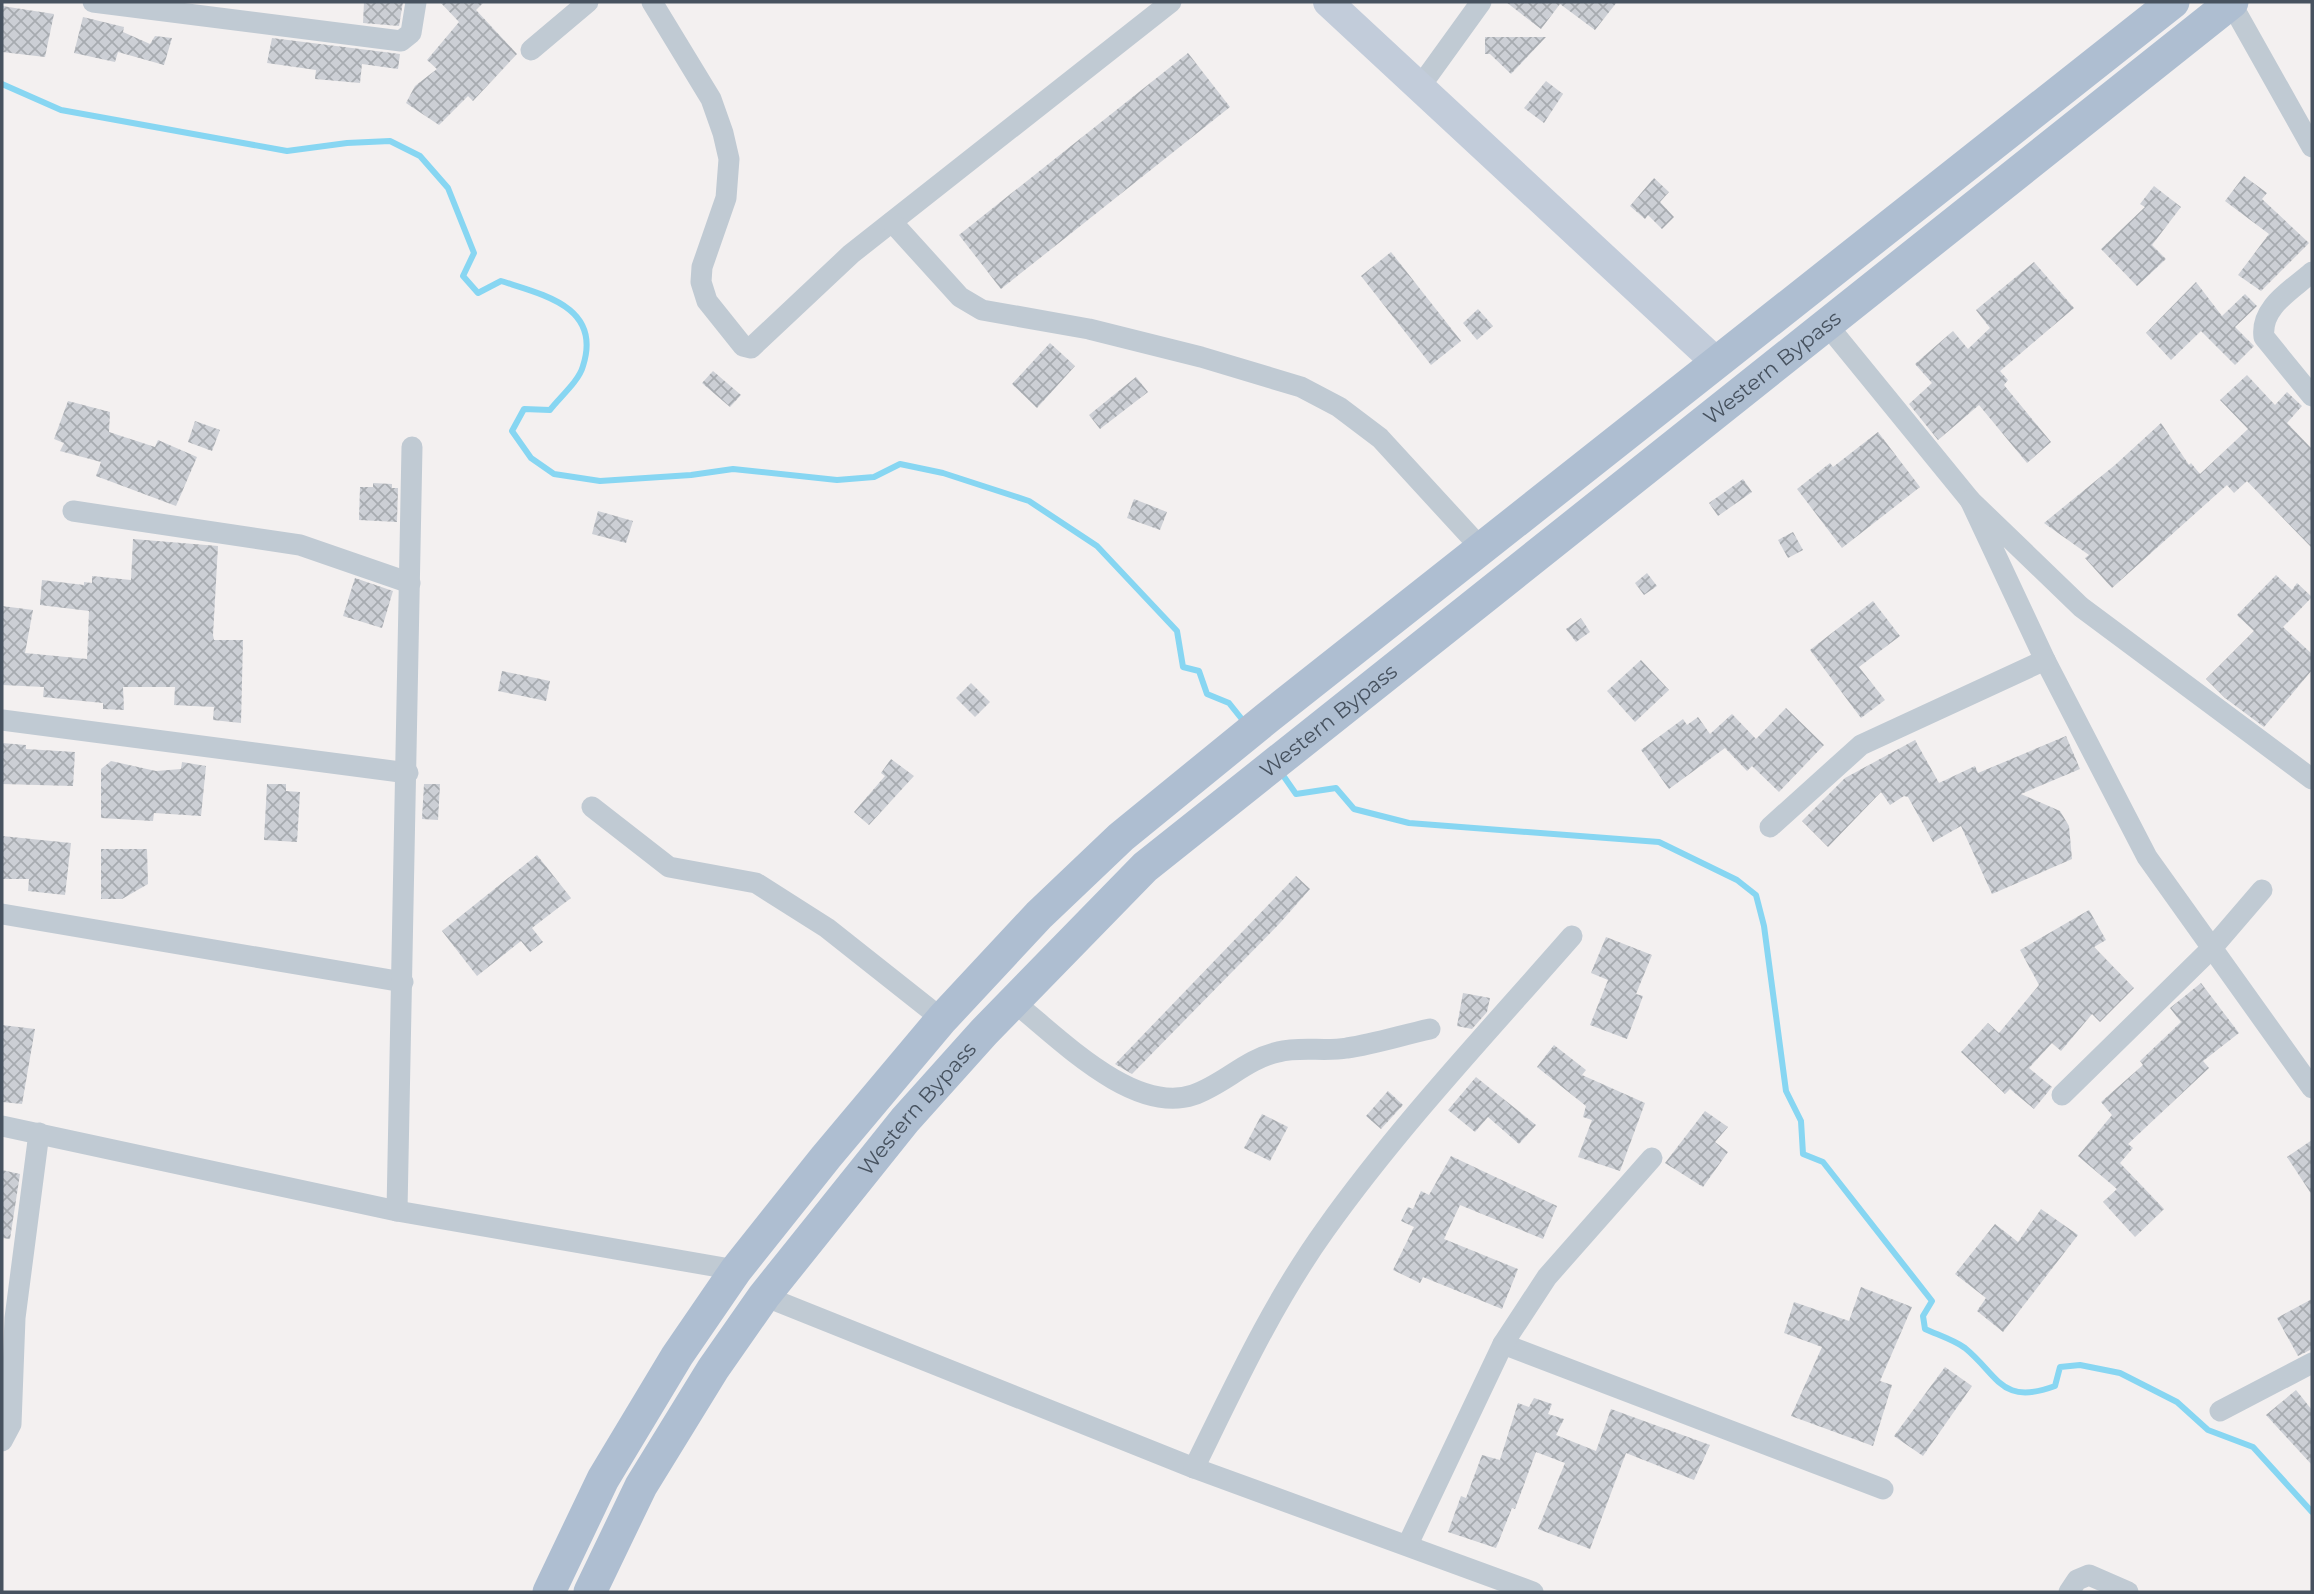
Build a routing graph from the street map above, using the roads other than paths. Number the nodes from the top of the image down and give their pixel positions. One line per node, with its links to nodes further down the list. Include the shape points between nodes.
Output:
1 (93, 2): 2 (street, via 401,41 411,33)
2 (416, 2)
3 (588, 2): 10 (street)
4 (652, 2): 13 (street, via 711,99 723,133 729,159 726,198 701,282 707,301 743,346 751,348)
5 (1171, 2): 13 (street)
6 (1328, 2): 11 (street)
7 (1481, 2): 11 (street)
8 (2173, 2): 16 (main road, Western Bypass)
9 (2231, 2): 12 (street); 15 (main road, Western Bypass)
10 (531, 50)
11 (1419, 88): 16 (street)
12 (2312, 147)
13 (892, 222): 21 (street, via 960,297 982,310 1089,329 1201,357 1301,387 1339,407 1380,439)
14 (2312, 272): 17 (street, via 2268,311 2262,324 2264,337)
15 (1828, 326): 19 (street); 34 (main road, Western Bypass, via 1145,867)
16 (1717, 363): 21 (main road, Western Bypass)
17 (2312, 396)
18 (412, 447): 22 (street)
19 (1970, 500): 23 (street); 26 (street, via 2081,607)
20 (73, 511): 22 (street, via 286,542)
21 (1481, 548): 35 (main road, Western Bypass, via 1121,837 1039,915)
22 (410, 583): 25 (street)
23 (2045, 660): 28 (street, via 1861,745); 32 (street, via 2147,857)
24 (2, 720): 25 (street)
25 (408, 773): 33 (street)
26 (2312, 779)
27 (592, 807): 35 (street, via 669,867 757,883 827,928)
28 (1770, 827)
29 (2262, 890): 32 (street)
30 (2, 914): 33 (street)
31 (1572, 936): 49 (street, via 1370,1168 1323,1232 1266,1324)
32 (2213, 947): 37 (street); 38 (street)
33 (403, 982): 42 (street)
34 (1015, 1003): 36 (street, via 1109,1078 1138,1092 1168,1098 1199,1092 1275,1052 1344,1049); 44 (main road, Western Bypass, via 905,1120)
35 (942, 1019): 43 (main road, Western Bypass)
36 (1430, 1029)
37 (2312, 1088)
38 (2062, 1095)
39 (2, 1126): 40 (street)
40 (39, 1133): 42 (street); 48 (street, via 15,1318 11,1424)
41 (1652, 1158): 45 (street, via 1546,1278)
42 (397, 1211): 43 (street)
43 (736, 1270): 52 (main road, Western Bypass, via 677,1356 603,1479)
44 (764, 1296): 49 (street); 53 (main road, Western Bypass, via 641,1486)
45 (1503, 1345): 50 (street); 51 (street)
46 (2312, 1363): 47 (street)
47 (2220, 1410)
48 (2, 1441)
49 (1194, 1468): 51 (street)
50 (1883, 1489)
51 (1408, 1544): 54 (street)
52 (549, 1592)
53 (590, 1592)
54 (1533, 1592)
55 (2069, 1592): 56 (street, via 2077,1580 2089,1575)
56 (2129, 1592)

